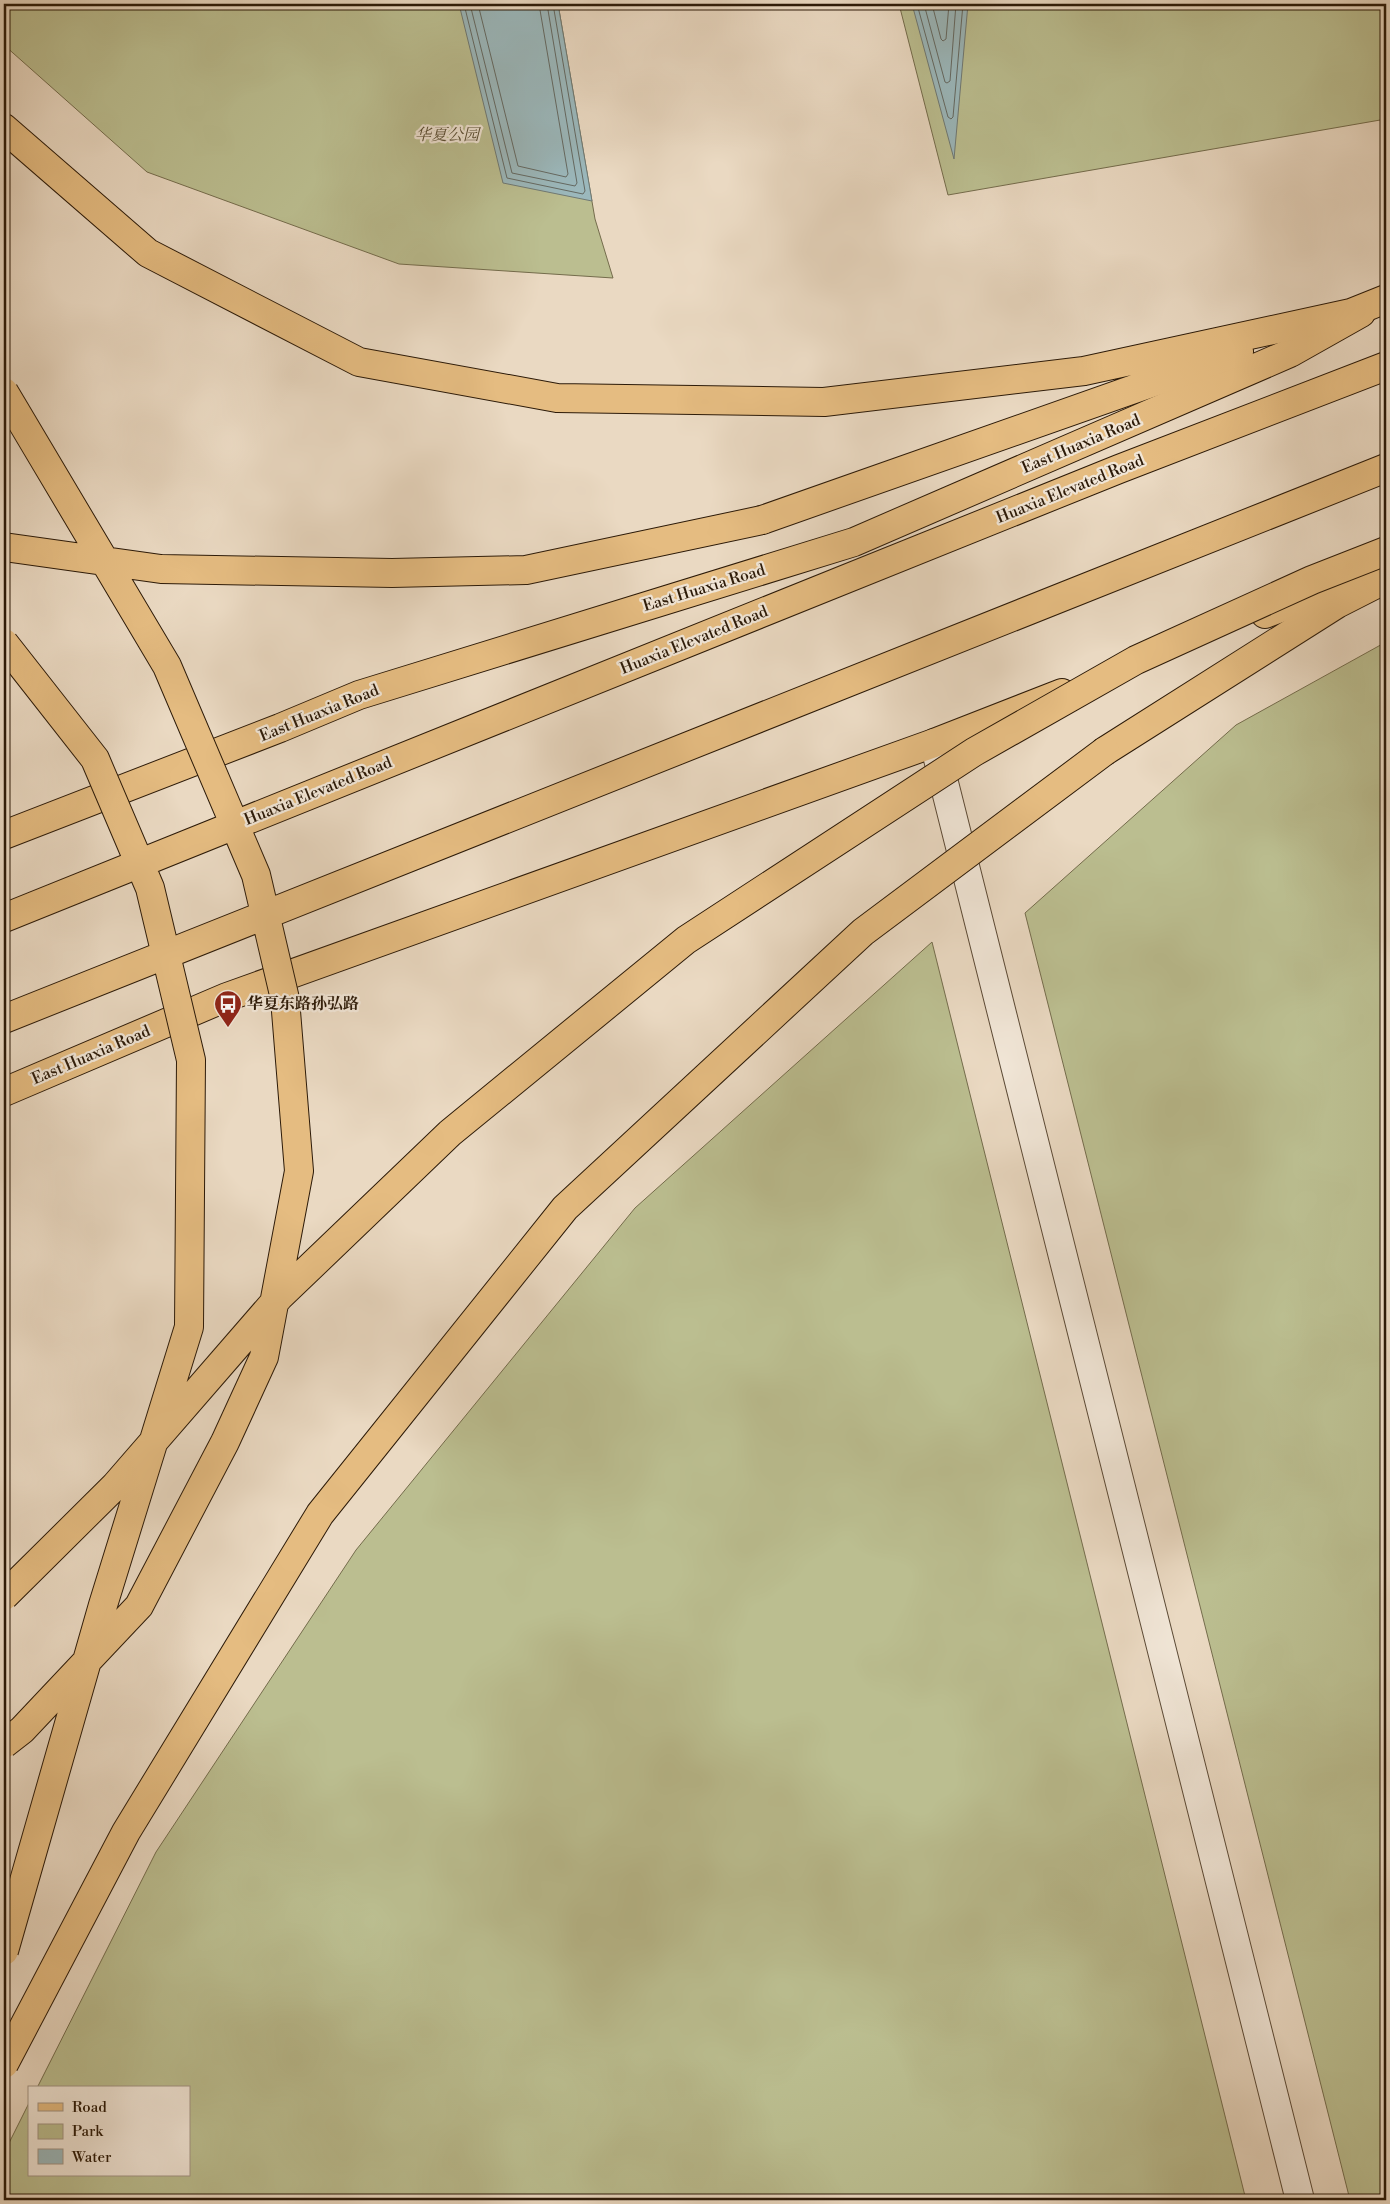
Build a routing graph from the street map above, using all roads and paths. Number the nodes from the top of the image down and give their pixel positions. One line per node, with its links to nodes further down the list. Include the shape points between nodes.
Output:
1 (4, 128): 3 (main road, via 148,253 359,362 557,398 824,402 1084,371)
2 (1386, 299): 3 (main road); 13 (main road, East Huaxia Road, via 1290,353 854,542 359,695)
3 (1351, 313): 7 (main road, bridge, via 762,520 526,570 392,573 161,569)
4 (1386, 366): 14 (main road, Huaxia Elevated Road, bridge, via 1119,468)
5 (4, 392): 18 (main road, bridge, via 167,666 256,875 285,999 299,1171 264,1357 225,1442 139,1606 22,1730)
6 (1386, 468): 15 (main road, bridge)
7 (4, 547)
8 (1386, 551): 17 (main road, bridge, via 1312,580 1136,660 974,752 686,940 450,1133 279,1297 114,1486)
9 (1386, 567): 12 (main road, East Huaxia Road)
10 (1386, 579): 20 (main road, bridge, via 1337,604 1105,751 863,932 565,1208 320,1514 126,1832)
11 (4, 643): 19 (main road, bridge, via 95,759 150,888 190,1070 189,1327 104,1605)
12 (934, 742): 16 (main road, East Huaxia Road, via 227,997); 21 (street)
13 (4, 835)
14 (4, 918)
15 (4, 1019)
16 (4, 1092)
17 (4, 1596)
18 (4, 1744)
19 (4, 1952)
20 (4, 2064)
21 (1300, 2200)

